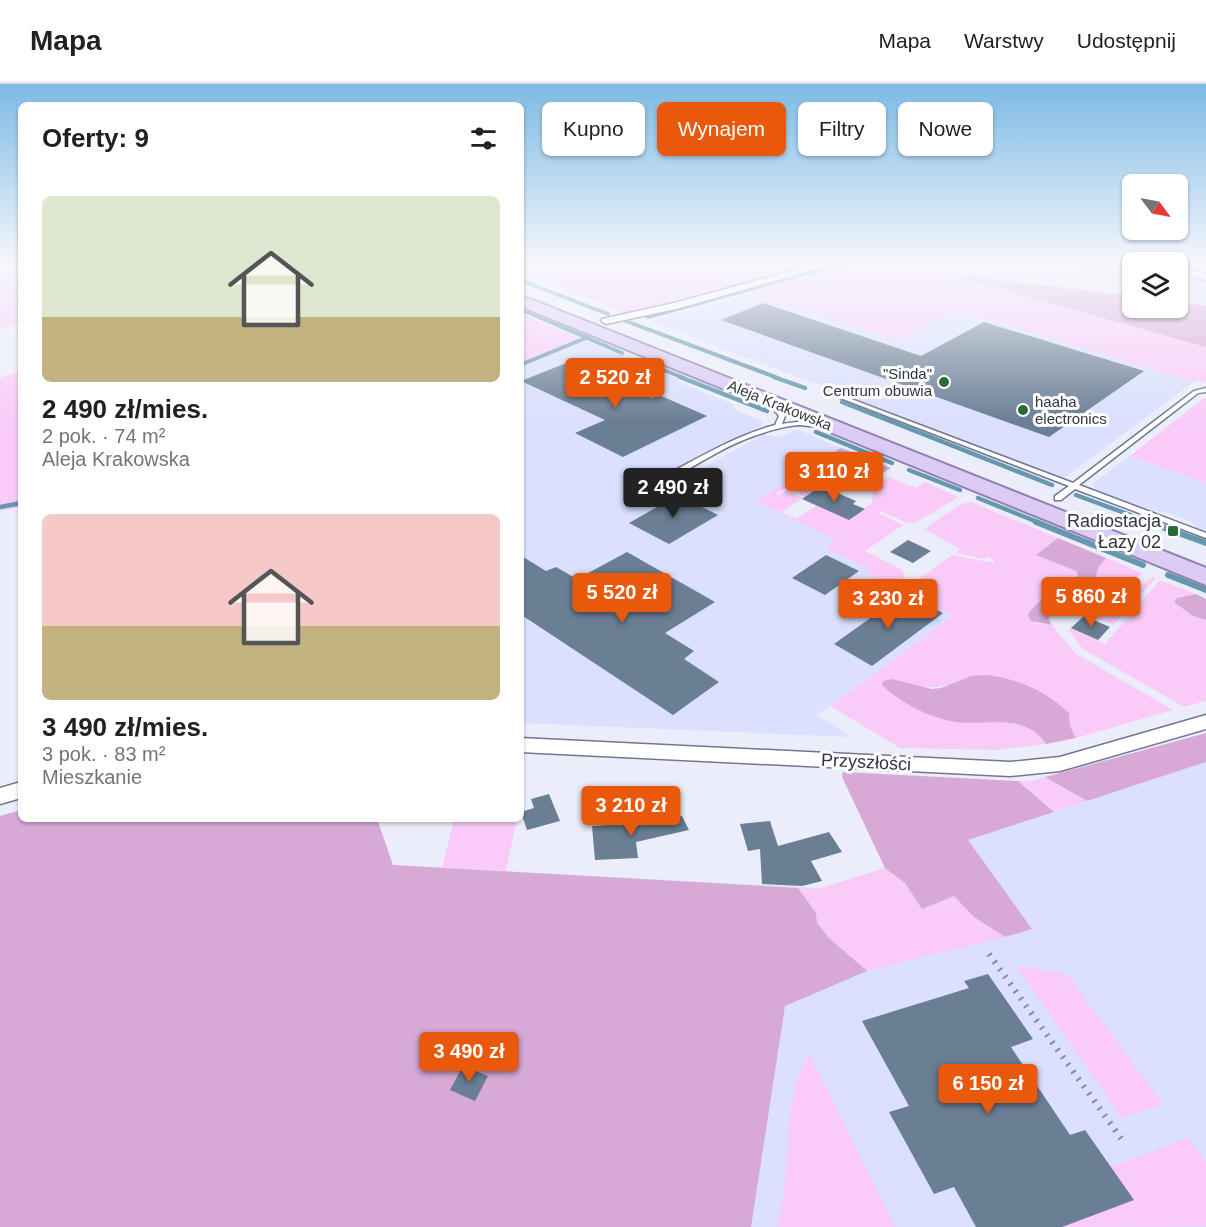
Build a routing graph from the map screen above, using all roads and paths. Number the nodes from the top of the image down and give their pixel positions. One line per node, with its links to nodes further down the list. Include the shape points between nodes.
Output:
1 (558, 315): 7 (main road, Aleja Krakowska)
2 (591, 315): 4 (main road, Aleja Krakowska)
3 (631, 315): 4 (street)
4 (606, 321): 11 (main road, Aleja Krakowska)
5 (1206, 390): 11 (lane, via 1196,392)
6 (828, 392): 11 (lane)
7 (768, 400): 8 (lane, via 782,416); 9 (main road, Aleja Krakowska)
8 (778, 425): 9 (lane, via 807,423); 10 (lane, via 756,431)
9 (840, 429): 14 (main road, Aleja Krakowska)
10 (665, 479)
11 (1065, 492): 12 (lane); 13 (main road, Aleja Krakowska)
12 (1206, 536)
13 (1206, 556)
14 (1206, 577)
15 (1206, 722): 16 (street, Przyszłości, via 1060,764 1010,769)
16 (524, 745)
17 (18, 791): 18 (street)
18 (0, 796)
19 (989, 954): 20 (path)
20 (1123, 1141)

